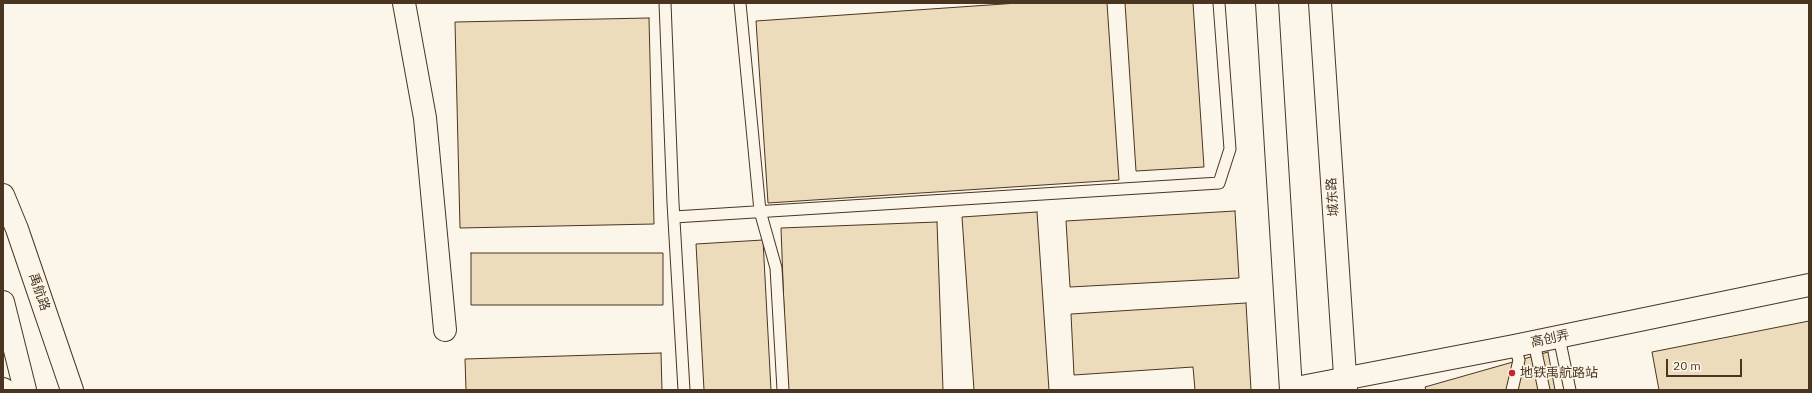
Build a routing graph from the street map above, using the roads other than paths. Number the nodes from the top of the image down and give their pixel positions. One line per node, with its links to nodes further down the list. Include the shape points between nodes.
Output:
1 (404, 3): 12 (street, via 425,118)
2 (665, 3): 9 (lane)
3 (740, 3): 8 (lane)
4 (1220, 3): 8 (lane, via 1230,148 1219,183)
5 (1267, 3): 16 (street)
6 (1320, 3): 15 (street, 城东路)
7 (3, 195): 18 (street, 禹航路)
8 (760, 211): 9 (lane); 20 (lane, via 776,268)
9 (674, 217): 19 (lane)
10 (1809, 286): 13 (street, 高创弄)
11 (3, 302): 17 (street)
12 (445, 330)
13 (1560, 337): 14 (street, 高创弄); 23 (lane)
14 (1524, 344): 15 (street, 高创弄); 21 (lane); 22 (lane)
15 (1345, 384): 16 (street, 高创弄)
16 (1291, 389)
17 (26, 390)
18 (72, 390)
19 (684, 390)
20 (783, 390)
21 (1512, 390)
22 (1544, 390)
23 (1570, 390)

